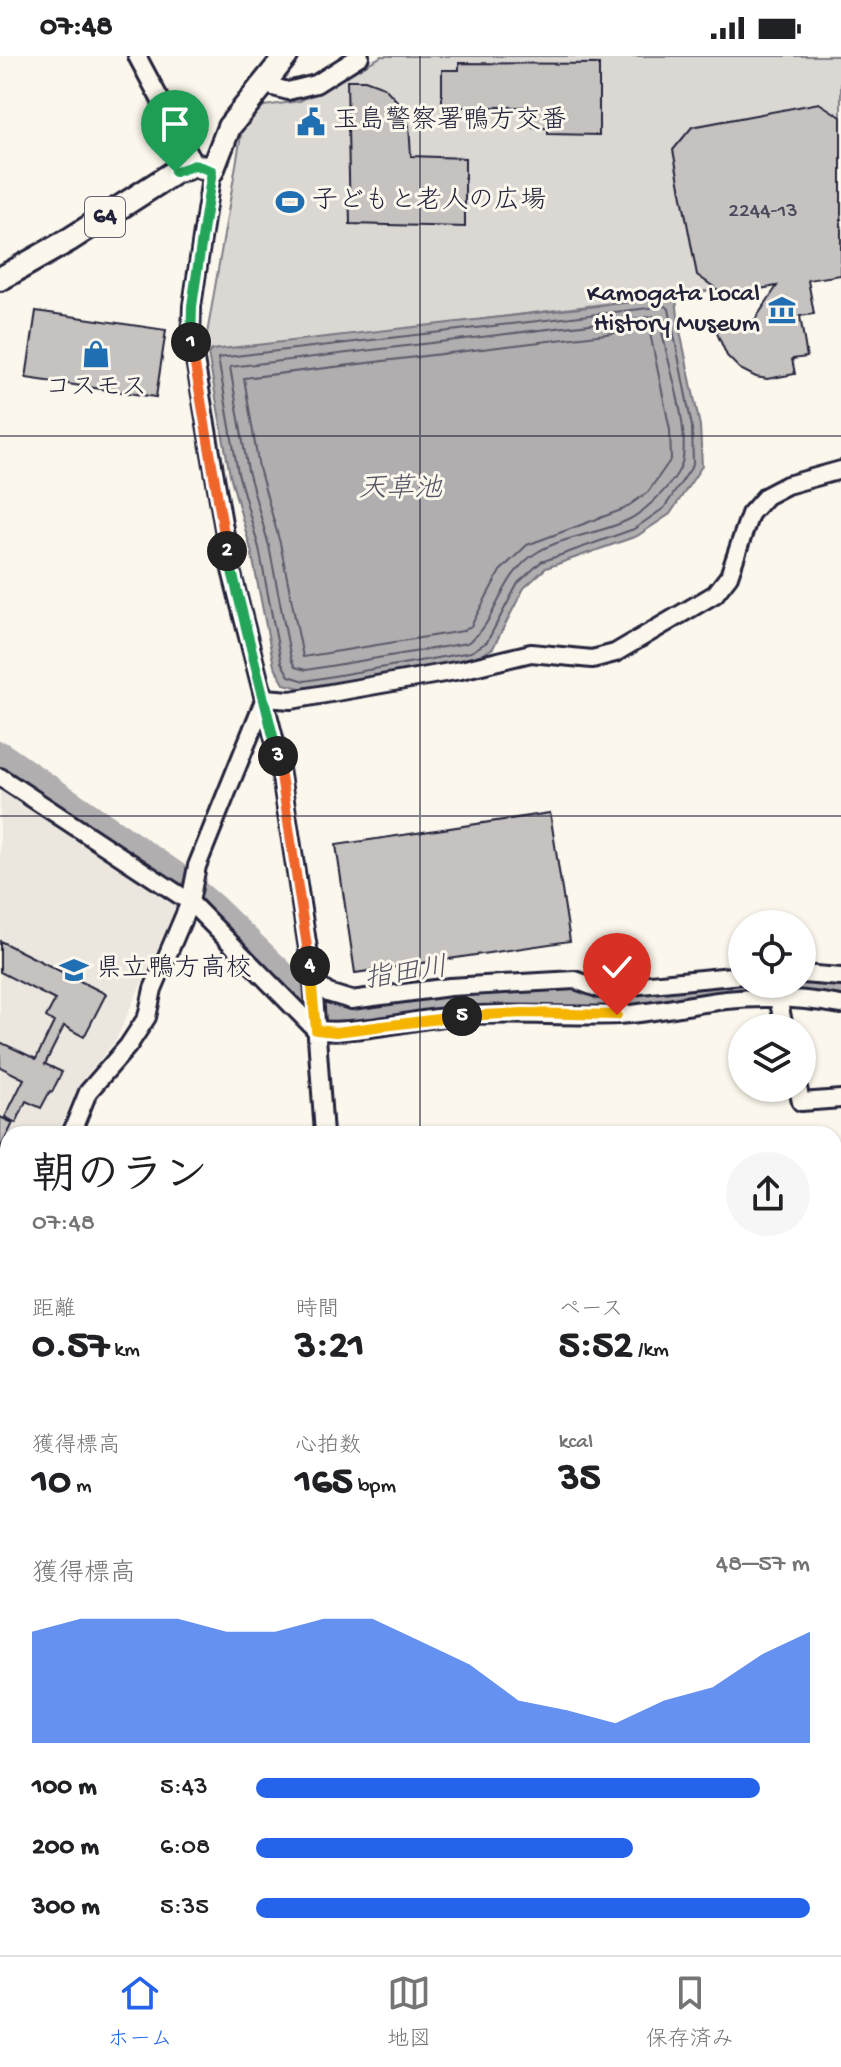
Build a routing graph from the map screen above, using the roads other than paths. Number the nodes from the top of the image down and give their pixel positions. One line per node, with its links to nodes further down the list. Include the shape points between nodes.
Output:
1 (137, 56): 5 (street)
2 (286, 56): 4 (main road)
3 (360, 56): 4 (street, via 316,84 288,91)
4 (262, 84): 5 (main road)
5 (204, 168): 6 (main road, 64, via 175,172); 8 (street, via 191,337 231,570)
6 (0, 279)
7 (841, 470): 8 (street, via 766,496 750,514 729,576 715,594 615,653 592,659 531,653 291,700)
8 (265, 698): 10 (street, via 197,866); 14 (street)
9 (0, 777): 10 (street)
10 (190, 902): 18 (street); 21 (street, via 153,989 147,1017 88,1092)
11 (816, 975): 13 (street)
12 (728, 976): 14 (street, via 600,989 575,980 450,987 351,1000 328,993)
13 (841, 977)
14 (313, 981): 18 (street)
15 (760, 998): 18 (street, via 617,1015 523,1013)
16 (786, 998): 17 (street)
17 (841, 1005)
18 (316, 1030): 22 (street)
19 (841, 1099): 20 (street)
20 (816, 1101)
21 (74, 1126)
22 (323, 1126)

